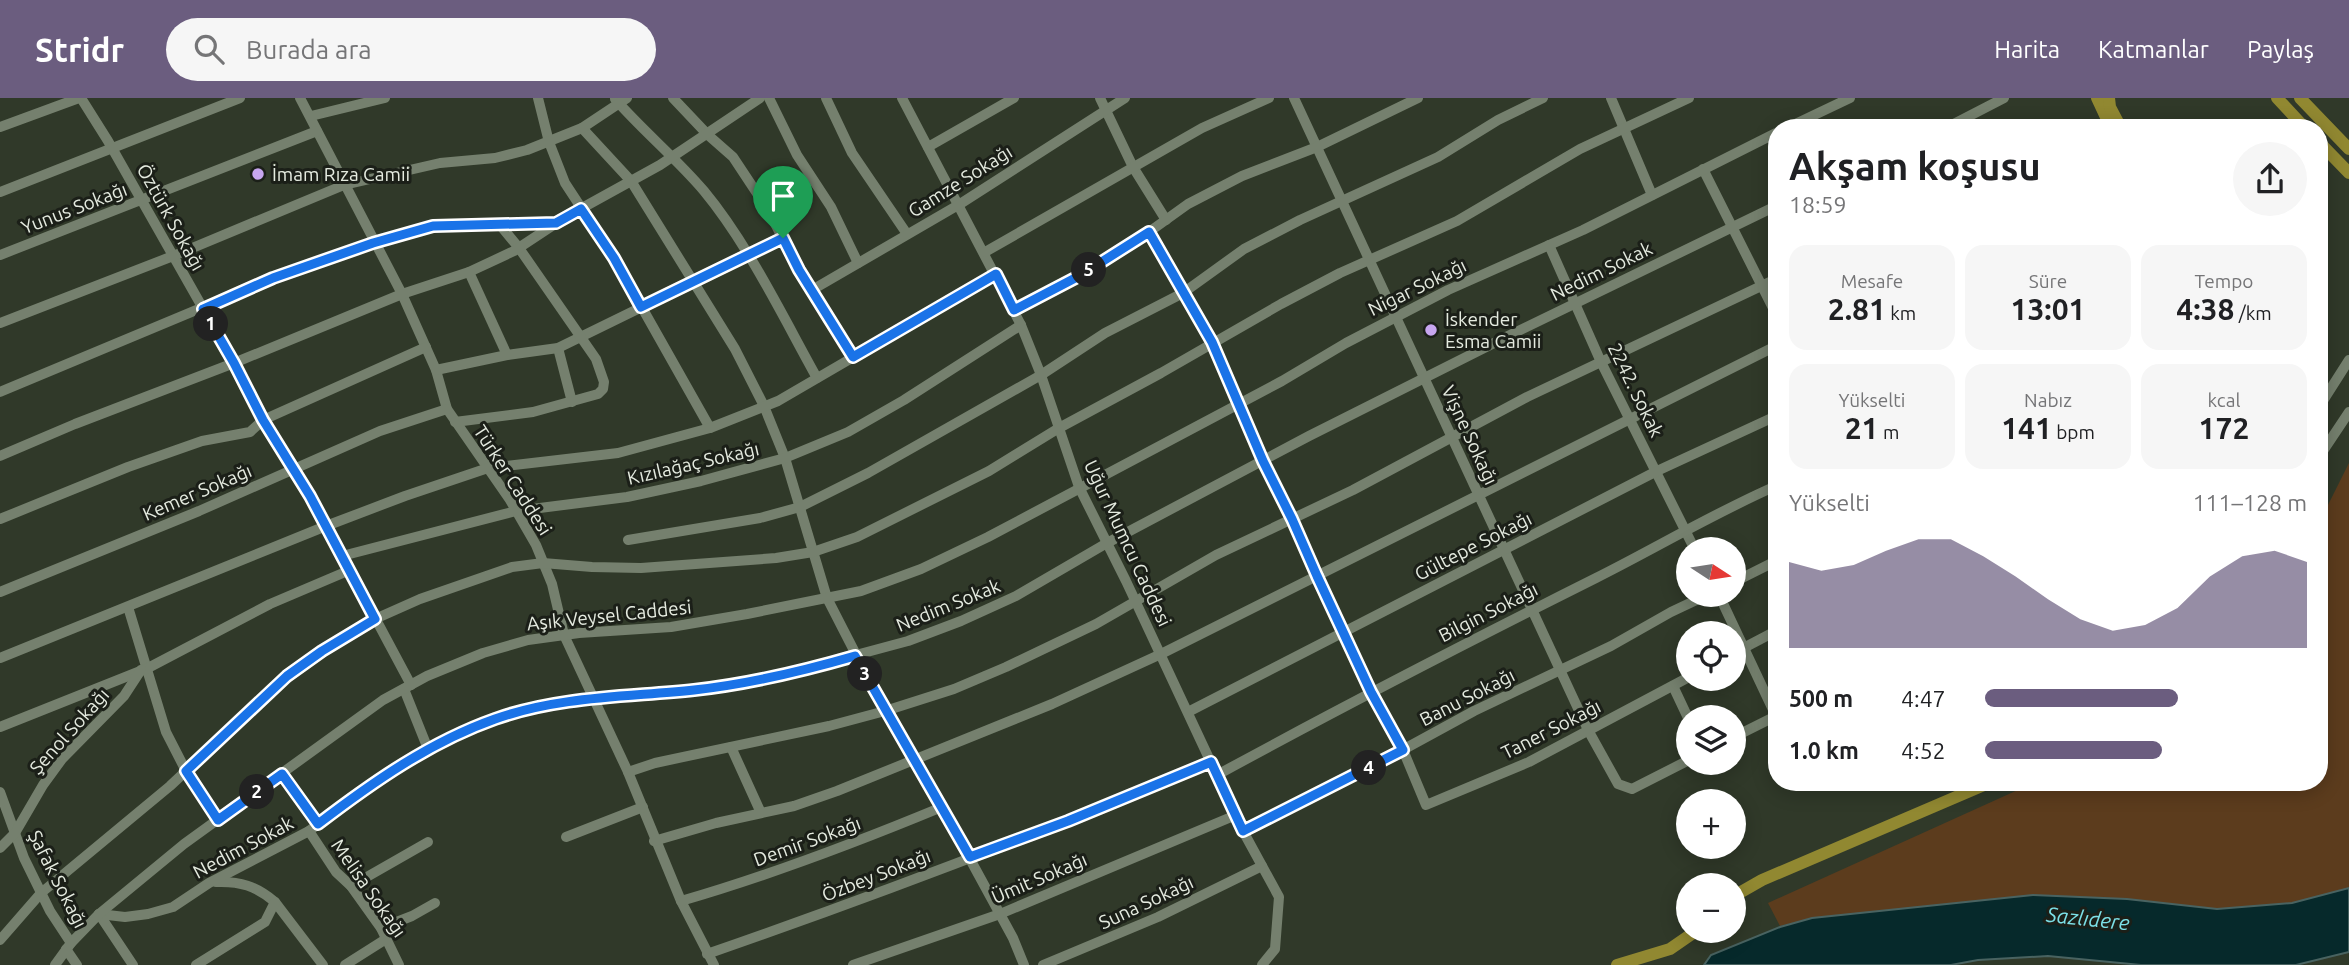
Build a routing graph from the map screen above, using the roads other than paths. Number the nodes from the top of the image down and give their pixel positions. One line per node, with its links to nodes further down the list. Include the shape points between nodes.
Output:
1 (80, 98): 36 (street); 48 (street, Öztürk Sokağı)
2 (240, 98): 48 (street)
3 (300, 98): 28 (street, Türker Caddesi)
4 (385, 98): 28 (street)
5 (538, 98): 43 (street)
6 (673, 98): 41 (street)
7 (761, 98): 41 (street)
8 (769, 98): 78 (street)
9 (826, 98): 68 (street, via 852,153)
10 (902, 98): 46 (street, Uğur Mumcu Caddesi)
11 (1014, 98): 46 (street)
12 (1100, 98): 26 (street)
13 (1125, 98): 26 (street, Gamze Sokağı)
14 (1269, 98): 51 (street, via 1202,128)
15 (1294, 98): 47 (street, Vişne Sokağı)
16 (1418, 98): 47 (street)
17 (1543, 98): 59 (street, via 1438,157)
18 (1611, 98): 39 (street)
19 (1689, 98): 39 (street)
20 (1850, 98): 29 (street)
21 (2004, 98): 30 (street)
22 (2277, 98): 27 (main road)
23 (2300, 98): 35 (main road)
24 (620, 100): 38 (street); 50 (street)
25 (2100, 101): 31 (main road); 32 (main road)
26 (1105, 110): 51 (street); 60 (street, Gamze Sokağı)
27 (2290, 113): 33 (main road); 34 (main road)
28 (310, 116): 40 (street, Türker Caddesi)
29 (1806, 119)
30 (1963, 119)
31 (2107, 119)
32 (2116, 119)
33 (2296, 119)
34 (2310, 119)
35 (2320, 119)
36 (0, 127)
37 (2328, 127): 45 (main road)
38 (582, 128): 43 (street); 54 (street)
39 (1624, 129): 57 (street); 77 (street, via 1580,149 1457,221)
40 (317, 131): 55 (street, Türker Caddesi); 58 (street, Yunus Sokağı)
41 (708, 135): 50 (street); 69 (street, via 733,157)
42 (1768, 137): 52 (street, Nigar Sokağı)
43 (549, 142): 55 (street, via 495,158 440,163); 61 (street)
44 (2328, 143): 45 (main road)
45 (2347, 146)
46 (928, 147): 60 (street, Uğur Mumcu Caddesi)
47 (1317, 147): 59 (street, Vişne Sokağı); 63 (street, via 1242,176)
48 (113, 149): 56 (street); 58 (street, Öztürk Sokağı)
49 (2328, 151): 53 (main road)
50 (674, 156): 54 (street); 75 (street, via 706,193)
51 (1133, 167): 63 (street); 73 (street)
52 (1703, 169): 57 (street, Nigar Sokağı); 66 (street)
53 (2349, 173)
54 (631, 181): 61 (street); 81 (street)
55 (344, 185): 70 (street, Türker Caddesi); 76 (street)
56 (0, 192)
57 (1652, 195): 71 (street, Nigar Sokağı)
58 (142, 201): 74 (street, Yunus Sokağı); 76 (street, Öztürk Sokağı)
59 (1342, 202): 77 (street, Vişne Sokağı); 85 (street, via 1244,249)
60 (960, 204): 68 (street, Gamze Sokağı); 73 (street, Uğur Mumcu Caddesi)
61 (581, 209): 64 (street); 89 (street)
62 (1768, 210): 66 (street, Nedim Sokak)
63 (1166, 220): 67 (street)
64 (556, 223): 65 (street); 72 (street)
65 (500, 225): 70 (street, via 433,226); 72 (street)
66 (1733, 226): 83 (street); 88 (street, Nedim Sokak)
67 (1149, 232): 85 (street); 91 (street)
68 (908, 234): 78 (street, Gamze Sokağı)
69 (783, 238): 75 (street); 84 (street)
70 (373, 243): 86 (street, Türker Caddesi); 90 (street, via 273,278)
71 (1549, 245): 88 (street, 2242. Sokak); 92 (street, Nigar Sokağı)
72 (519, 248): 79 (street); 95 (street)
73 (985, 252): 80 (street, Uğur Mumcu Caddesi)
74 (0, 255)
75 (747, 255): 81 (street); 107 (street)
76 (173, 256): 90 (street, Öztürk Sokağı); 93 (street)
77 (1369, 260): 92 (street, Vişne Sokağı); 96 (street)
78 (858, 263): 84 (street, Gamze Sokağı)
79 (469, 272): 86 (street); 100 (street)
80 (996, 274): 91 (street, Uğur Mumcu Caddesi); 101 (street)
81 (694, 281): 89 (street); 113 (street)
82 (1768, 283): 83 (street)
83 (1764, 285): 87 (street); 103 (street)
84 (812, 290): 101 (street)
85 (1183, 293): 96 (street); 106 (street, via 1105,334)
86 (402, 294): 97 (street, Türker Caddesi); 104 (street)
87 (1768, 295)
88 (1576, 303): 103 (street, 2242. Sokak); 108 (street, Nedim Sokak)
89 (641, 307): 95 (street); 120 (street)
90 (203, 309): 104 (street, Öztürk Sokağı); 109 (street)
91 (1014, 310): 94 (street, Uğur Mumcu Caddesi)
92 (1396, 317): 108 (street, Vişne Sokağı); 112 (street, Nigar Sokağı)
93 (0, 323)
94 (1021, 325): 106 (street, Uğur Mumcu Caddesi); 125 (street, Kızılağaç Sokağı, via 848,432)
95 (582, 338): 98 (street); 111 (street, via 596,359 603,389)
96 (1212, 342): 112 (street); 121 (street)
97 (426, 347): 105 (street, Türker Caddesi); 117 (street)
98 (558, 348): 100 (street); 111 (street)
99 (1768, 350): 116 (street)
100 (507, 355): 105 (street)
101 (853, 357): 107 (street)
102 (2349, 360): 110 (street)
103 (1601, 362): 116 (street, 2242. Sokak); 122 (street)
104 (234, 363): 117 (street, Öztürk Sokağı); 124 (street)
105 (436, 369): 114 (street, Türker Caddesi)
106 (1041, 375): 121 (street, Uğur Mumcu Caddesi); 133 (street)
107 (817, 378): 113 (street)
108 (1424, 379): 122 (street, Vişne Sokağı); 126 (street, Nedim Sokak)
109 (0, 393)
110 (2328, 393)
111 (572, 402): 119 (street)
112 (1240, 403): 126 (street); 130 (street, Nigar Sokağı)
113 (764, 406): 120 (street); 125 (street)
114 (447, 409): 119 (street, Türker Caddesi); 128 (street, Kemer Sokağı, via 380,432)
115 (2349, 412): 123 (street)
116 (1629, 419): 129 (street, 2242. Sokak); 132 (street)
117 (263, 420): 128 (street, Öztürk Sokağı); 135 (street, via 250,432 202,441)
118 (1768, 420): 129 (street, Gültepe Sokağı)
119 (454, 422): 127 (street, Türker Caddesi)
120 (710, 428): 127 (street, via 618,453)
121 (1059, 428): 130 (street, Uğur Mumcu Caddesi); 143 (street, via 915,510)
122 (1452, 438): 132 (street, Vişne Sokağı); 136 (street)
123 (2328, 444)
124 (0, 456)
125 (785, 458): 133 (street); 134 (street, Kızılağaç Sokağı, via 627,497)
126 (1263, 461): 136 (street); 141 (street, Nedim Sokak)
127 (488, 468): 134 (street, Türker Caddesi); 137 (street)
128 (295, 470): 137 (street, Öztürk Sokağı); 150 (street, Kemer Sokağı)
129 (1657, 471): 138 (street, 2242. Sokak); 142 (street, Gültepe Sokağı)
130 (1079, 487): 141 (street, Uğur Mumcu Caddesi); 151 (street, Aşık Veysel Caddesi, via 920,569)
131 (1768, 490): 138 (street, Bilgin Sokağı)
132 (1479, 495): 142 (street, Vişne Sokağı); 148 (street)
133 (800, 506): 140 (street); 143 (street)
134 (516, 511): 144 (street, Kızılağaç Sokağı); 145 (street, Türker Caddesi)
135 (0, 519)
136 (1292, 519): 148 (street); 152 (street, via 1216,555)
137 (326, 526): 144 (street, Öztürk Sokağı); 153 (street)
138 (1685, 531): 139 (street, 2242. Sokak); 155 (street, Bilgin Sokağı)
139 (1688, 537)
140 (628, 540)
141 (1107, 543): 152 (street, Uğur Mumcu Caddesi); 163 (street, Nedim Sokak, via 994,606 908,641)
142 (1504, 551): 155 (street, Vişne Sokağı); 157 (street, Gültepe Sokağı)
143 (813, 552): 145 (street, via 641,568); 151 (street)
144 (342, 556): 147 (street, Öztürk Sokağı)
145 (543, 563): 156 (street, via 469,580); 158 (street, Türker Caddesi)
146 (1768, 565): 149 (street)
147 (350, 570): 156 (street, Öztürk Sokağı); 165 (street, via 270,604)
148 (1317, 576): 157 (street); 162 (street)
149 (1746, 576)
150 (0, 592)
151 (827, 598): 158 (street, Aşık Veysel Caddesi, via 671,627); 163 (street)
152 (1137, 602): 162 (street, Uğur Mumcu Caddesi); 174 (street, via 1006,667)
153 (128, 607): 164 (street); 165 (street)
154 (1683, 607): 166 (street, Banu Sokağı)
155 (1532, 610): 166 (street, Vişne Sokağı); 170 (street, Bilgin Sokağı)
156 (375, 619): 169 (street, Öztürk Sokağı); 186 (street, via 287,676)
157 (1344, 631): 170 (street); 175 (street, Gültepe Sokağı)
158 (564, 635): 169 (street, Aşık Veysel Caddesi, via 483,653); 171 (street, Türker Caddesi)
159 (1768, 635): 160 (street)
160 (1746, 647)
161 (1746, 650): 172 (street)
162 (1161, 654): 175 (street, Uğur Mumcu Caddesi); 183 (street)
163 (855, 656): 171 (street, Nedim Sokak, via 697,690); 174 (street)
164 (0, 658)
165 (144, 669): 177 (street); 186 (street, via 166,732); 199 (street, Şenol Sokağı, via 62,759)
166 (1560, 670): 178 (street, Vişne Sokağı); 182 (street, Banu Sokağı)
167 (1676, 684): 168 (street, Taner Sokağı)
168 (1672, 686): 173 (street); 178 (street, Taner Sokağı)
169 (407, 687): 181 (street, Öztürk Sokağı); 188 (street, Aşık Veysel Caddesi)
170 (1371, 692): 182 (street); 189 (street, Bilgin Sokağı)
171 (594, 698): 181 (street, Nedim Sokak, via 497,718); 187 (street, Türker Caddesi)
172 (1768, 698)
173 (1682, 705)
174 (885, 711): 180 (street); 183 (street)
175 (1188, 712): 184 (street, Uğur Mumcu Caddesi)
176 (1768, 720): 179 (street)
177 (0, 727)
178 (1588, 730): 182 (street, Taner Sokağı, via 1529,762 1426,805); 185 (street, Vişne Sokağı, via 1618,784 1632,789)
179 (1746, 731)
180 (731, 747): 187 (street); 194 (street)
181 (428, 749): 197 (street, Nedim Sokak)
182 (1403, 750): 198 (street, Banu Sokağı)
183 (914, 759): 193 (street); 194 (street, via 837,791)
184 (1211, 762): 189 (street, Uğur Mumcu Caddesi); 204 (street, Özbey Sokağı)
185 (1676, 767)
186 (186, 771): 196 (street); 209 (street)
187 (628, 772): 192 (street, Türker Caddesi)
188 (282, 774): 196 (street, Aşık Veysel Caddesi); 197 (street, Melisa Sokağı)
189 (1217, 775): 195 (street, Uğur Mumcu Caddesi)
190 (1970, 791): 208 (main road)
191 (0, 792): 199 (street, Şafak Sokağı)
192 (643, 807): 200 (street); 201 (street, Türker Caddesi)
193 (942, 807): 204 (street); 210 (street, Demir Sokağı, via 853,844)
194 (761, 813): 201 (street)
195 (1236, 815): 198 (street, Uğur Mumcu Caddesi); 214 (street, Ümit Sokağı)
196 (218, 820): 213 (street, Aşık Veysel Caddesi)
197 (313, 827): 206 (street, Nedim Sokak); 207 (street, Melisa Sokağı, via 335,872)
198 (1243, 831): 205 (street, Uğur Mumcu Caddesi)
199 (15, 833): 203 (street, Şenol Sokağı); 209 (street, Şafak Sokağı)
200 (566, 837)
201 (654, 841): 210 (street, Türker Caddesi)
202 (428, 842): 207 (street)
203 (0, 848)
204 (970, 857): 214 (street); 220 (street, Özbey Sokağı)
205 (1262, 866): 232 (street, Suna Sokağı, via 1158,918); 233 (street, Uğur Mumcu Caddesi, via 1279,897 1275,949)
206 (209, 883): 211 (street, via 236,881); 213 (street, Nedim Sokak, via 173,906 148,914)
207 (351, 886): 215 (street, Melisa Sokağı)
208 (1746, 889)
209 (41, 893): 216 (street); 218 (street, Şafak Sokağı)
210 (681, 901): 220 (street, Türker Caddesi)
211 (275, 902): 219 (street, via 265,922); 226 (street)
212 (435, 903): 215 (street)
213 (99, 914): 218 (street, Aşık Veysel Caddesi); 223 (street)
214 (1000, 914): 230 (street, Ümit Sokağı); 231 (street)
215 (383, 934): 227 (street); 228 (street, Melisa Sokağı)
216 (0, 940)
217 (1679, 943): 234 (main road)
218 (69, 946): 221 (street, Aşık Veysel Caddesi); 222 (street, Şafak Sokağı)
219 (216, 951): 224 (street); 225 (street)
220 (707, 954): 229 (street, Türker Caddesi)
221 (55, 965)
222 (77, 965)
223 (133, 965)
224 (196, 965)
225 (221, 965)
226 (323, 965)
227 (345, 965)
228 (399, 965)
229 (714, 965)
230 (853, 965)
231 (1024, 965)
232 (1043, 965)
233 (1262, 965)
234 (1617, 965)

